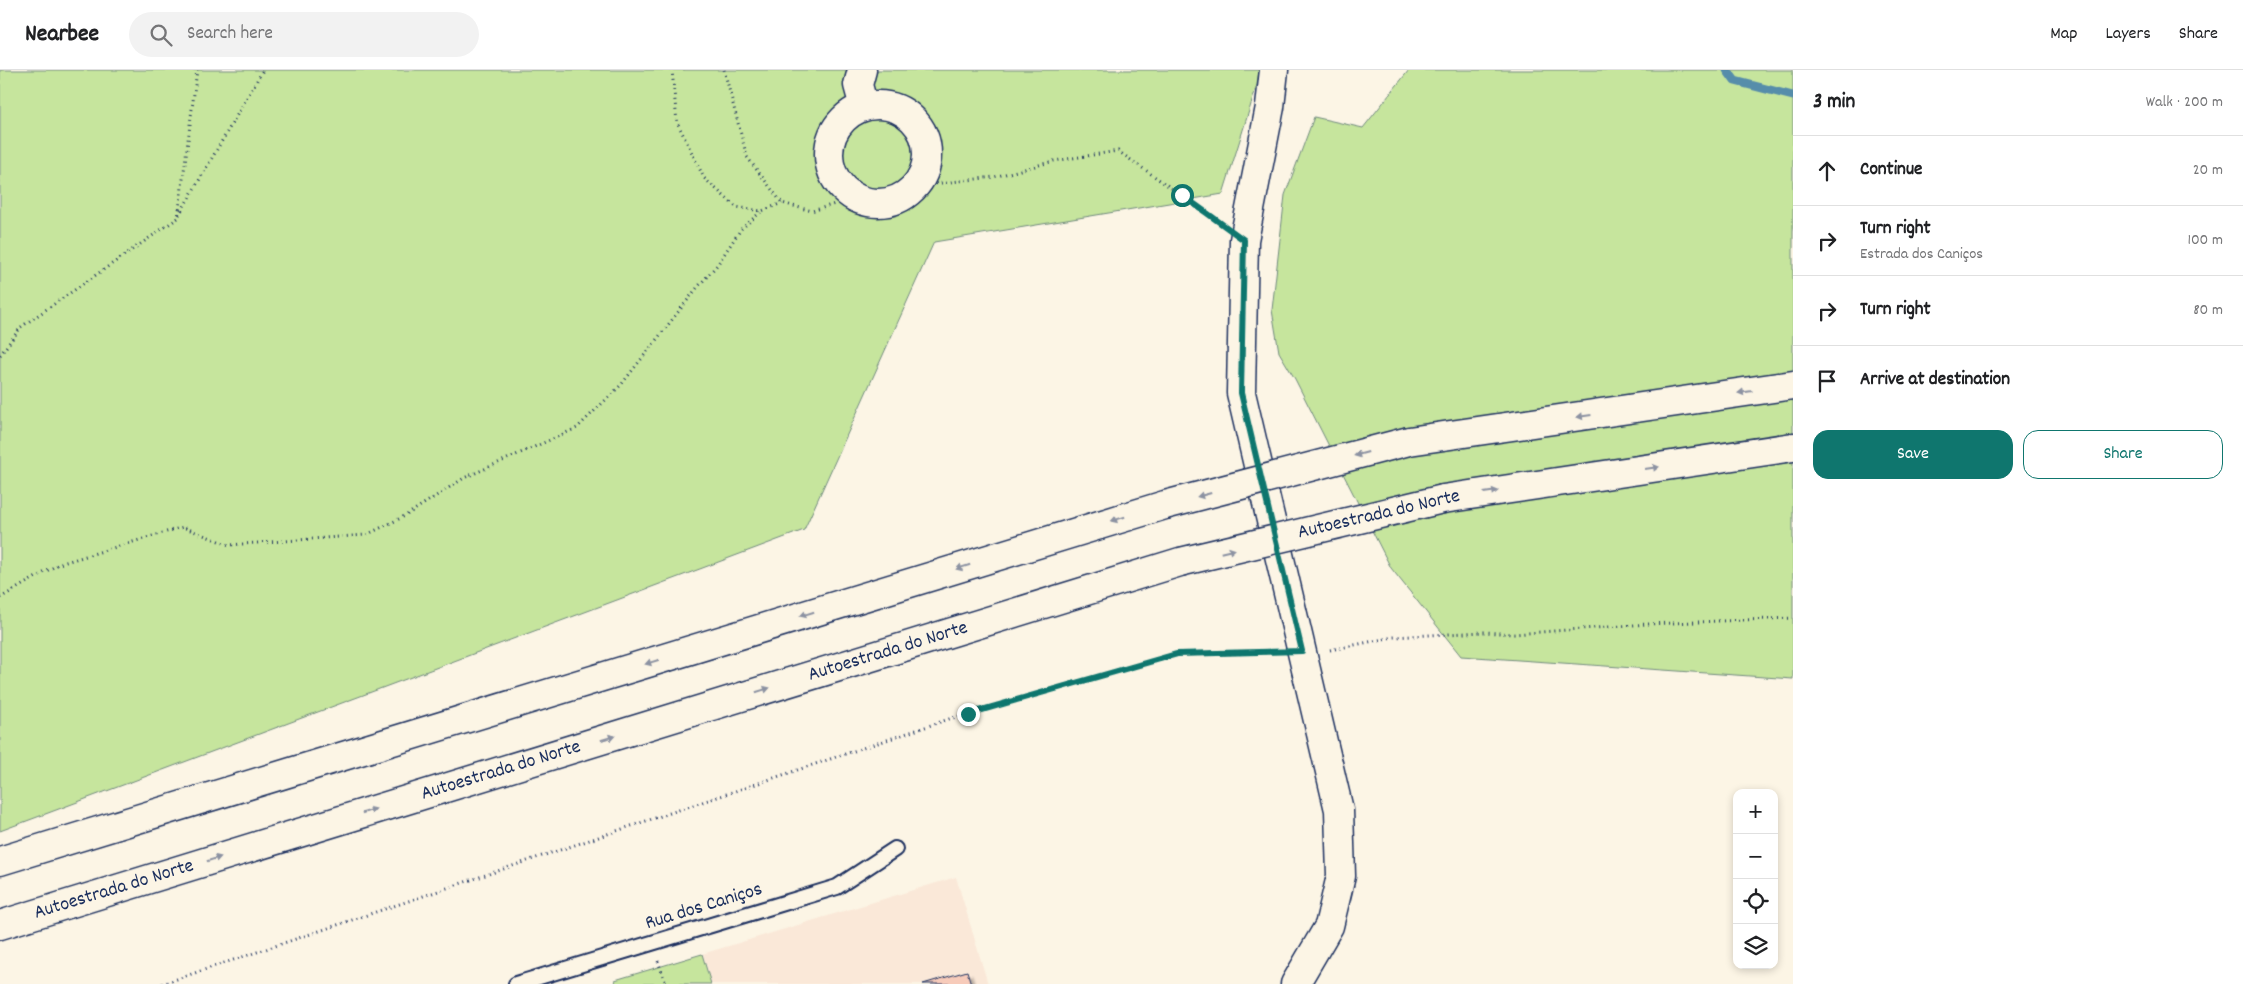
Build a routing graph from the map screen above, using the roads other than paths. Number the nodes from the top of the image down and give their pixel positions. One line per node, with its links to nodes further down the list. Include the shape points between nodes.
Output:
1 (862, 70): 3 (main road, via 858,85)
2 (1274, 70): 10 (main road, via 1270,108 1244,240 1241,393 1339,810 1341,876 1329,926)
3 (864, 107): 3 (main road, via 839,124 829,153 831,168 848,193 862,201 876,204 891,202 916,186 924,172 926,142 920,128 895,108 880,105)
4 (1793, 385): 7 (main road, one-way to 7, bridge, via 1409,441 1164,505)
5 (1793, 447): 8 (main road, Autoestrada do Norte, one-way to 5, bridge, via 1180,562 1443,499)
6 (895, 849): 9 (lane, Rua dos Caniços, via 837,887)
7 (0, 861)
8 (0, 925)
9 (516, 984)
10 (1295, 984)

